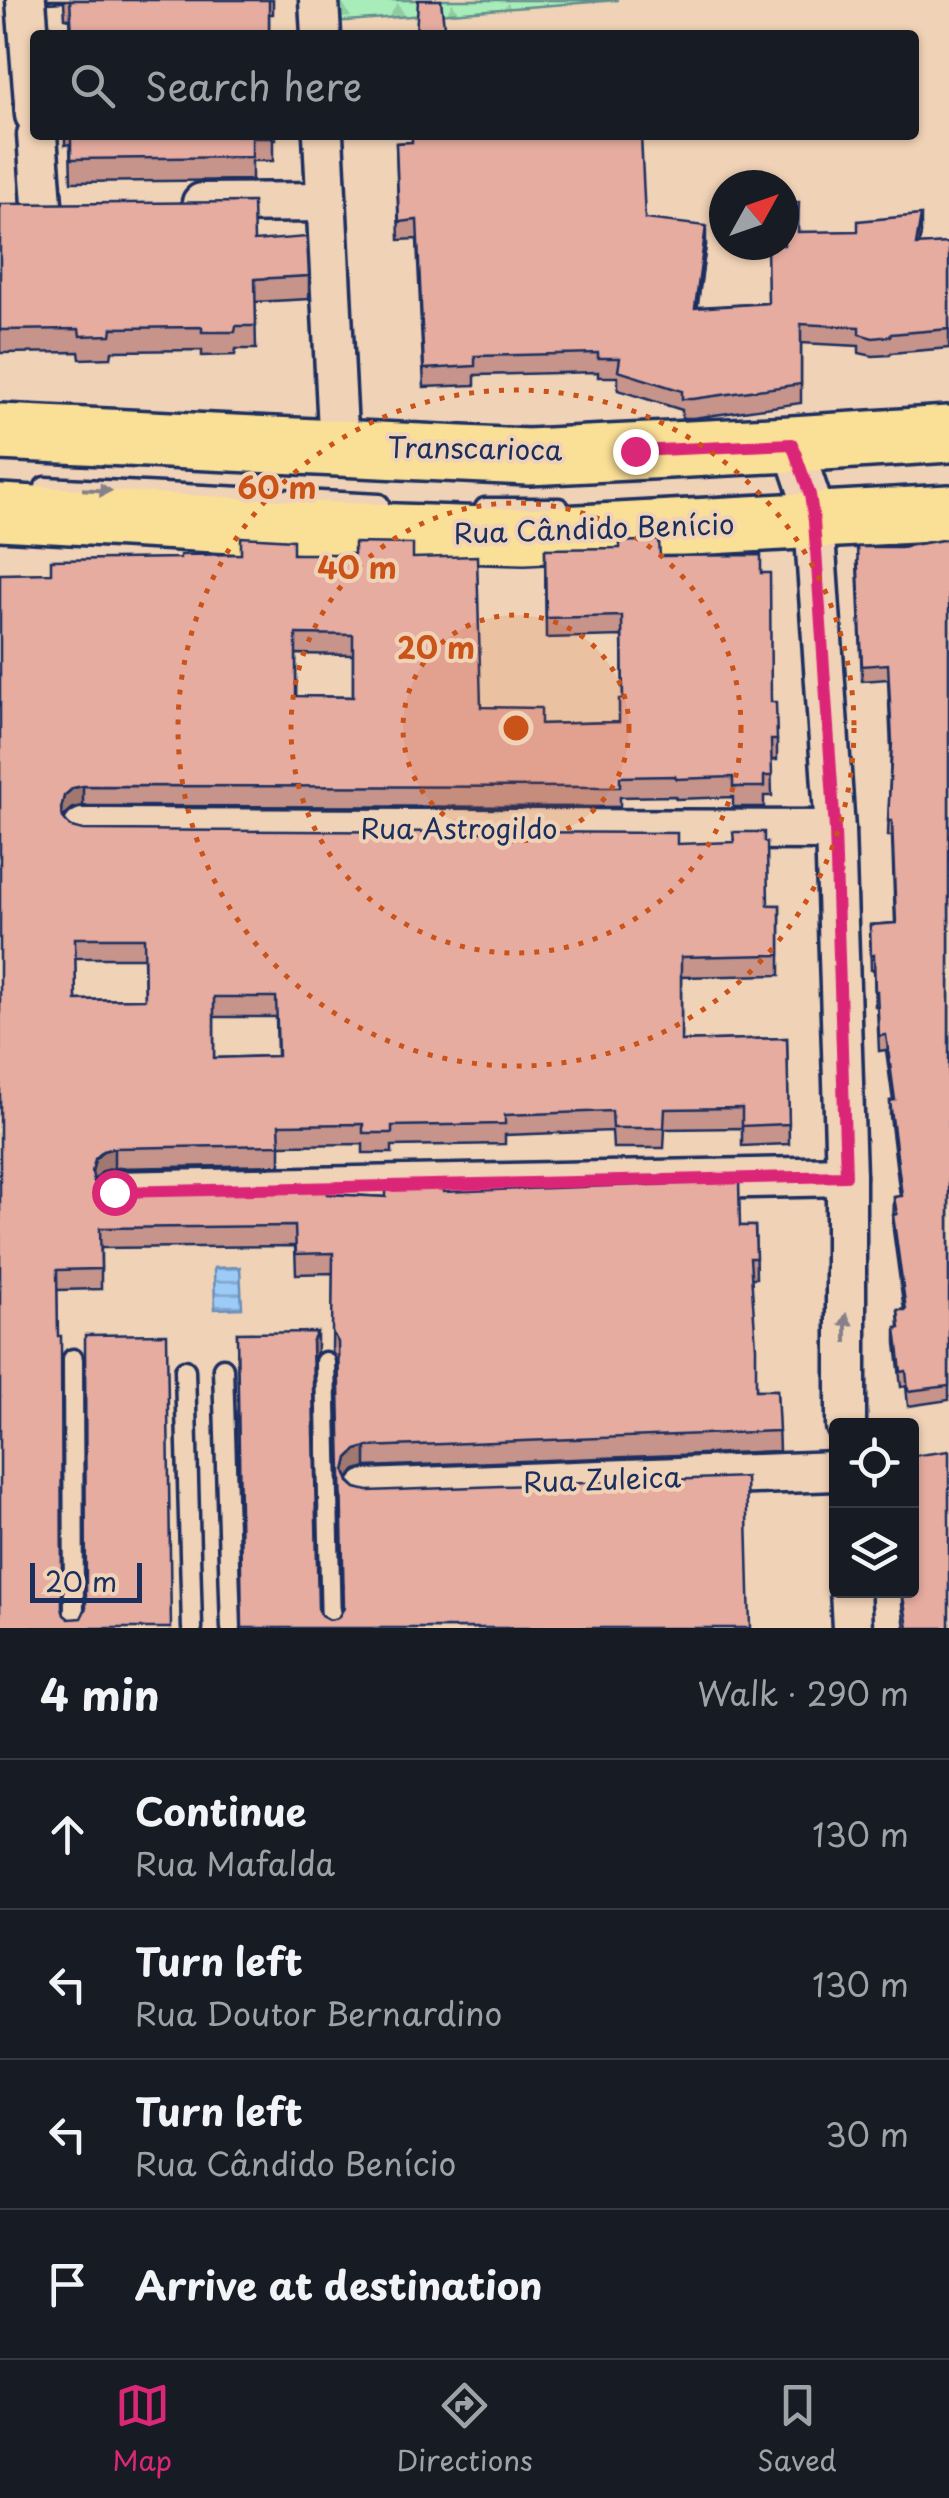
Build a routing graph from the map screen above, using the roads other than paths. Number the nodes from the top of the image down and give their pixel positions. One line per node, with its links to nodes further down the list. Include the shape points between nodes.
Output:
1 (26, 0): 4 (street)
2 (318, 0): 3 (street)
3 (321, 30)
4 (30, 51)
5 (36, 140): 9 (street, via 28,204)
6 (323, 140): 7 (street)
7 (325, 202): 8 (street); 12 (street)
8 (174, 203)
9 (80, 204)
10 (0, 432): 12 (main road, Rua Cândido Benício)
11 (949, 434): 13 (main road, Rua Cândido Benício)
12 (338, 450): 13 (main road, Rua Cândido Benício, via 528,457)
13 (805, 483): 14 (main road, Rua Cândido Benício, via 524,536 304,529); 18 (main road, Rua Cândido Benício); 20 (street)
14 (10, 499): 15 (lane, Transcarioca, one-way to 15)
15 (391, 505)
16 (468, 508): 17 (lane, Transcarioca)
17 (572, 508)
18 (949, 512)
19 (83, 828): 20 (street, Rua Astrogildo)
20 (835, 830): 21 (street)
21 (846, 1176): 22 (street); 27 (street, one-way to 21)
22 (114, 1192)
23 (73, 1360): 31 (lane)
24 (326, 1362): 34 (lane)
25 (223, 1368): 33 (lane)
26 (185, 1370): 32 (lane)
27 (846, 1418)
28 (829, 1471): 29 (street, Rua Zuleica)
29 (367, 1489)
30 (850, 1598): 35 (street)
31 (74, 1628)
32 (192, 1628)
33 (231, 1628)
34 (331, 1628)
35 (852, 1628)

